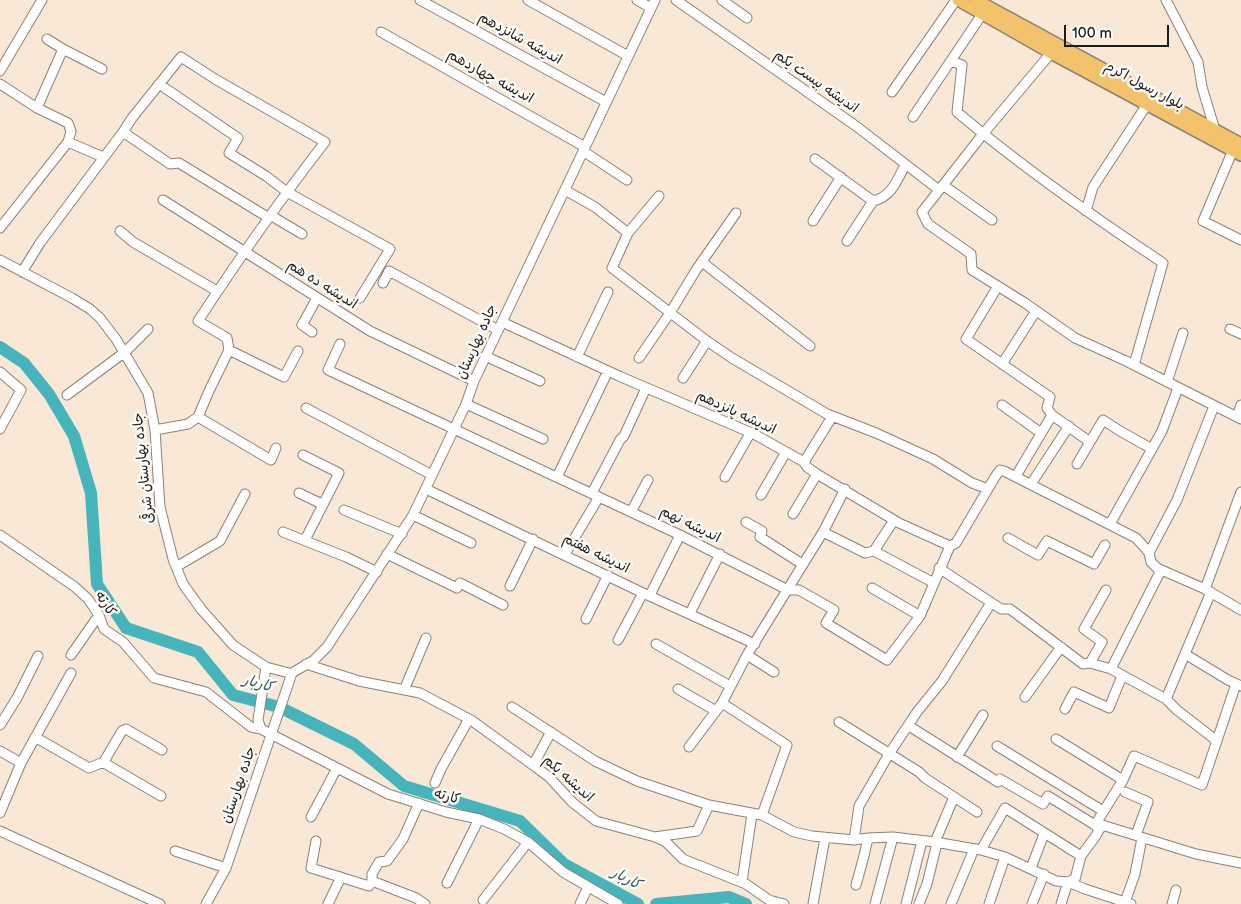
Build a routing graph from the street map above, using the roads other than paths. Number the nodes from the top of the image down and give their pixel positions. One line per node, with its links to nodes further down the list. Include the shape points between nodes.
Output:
1 (42, 0): 20 (street)
2 (420, 0): 24 (street, اندیشه شانزدهم)
3 (528, 0): 17 (street)
4 (637, 0): 10 (street)
5 (676, 0): 36 (street, اندیشه بیست یکم, via 856,126)
6 (722, 0): 12 (street)
7 (957, 0): 11 (main road, بلوار رسول اکرم); 23 (street)
8 (976, 0): 30 (main road, بلوار رسول اکرم)
9 (1166, 0): 30 (street, via 1198,62)
10 (653, 4): 17 (street, جاده بهارستان)
11 (983, 13): 16 (main road, بلوار رسول اکرم); 18 (street)
12 (747, 18)
13 (381, 32): 32 (street, اندیشه چهاردهم)
14 (47, 39): 15 (street)
15 (63, 50): 19 (street); 26 (street)
16 (1051, 53): 25 (main road, بلوار رسول اکرم); 29 (street)
17 (628, 56): 24 (street, جاده بهارستان)
18 (951, 61): 27 (street); 29 (street, via 962,65 957,112)
19 (102, 69)
20 (0, 71)
21 (0, 84): 26 (street)
22 (159, 84): 28 (street); 41 (street, via 238,138 229,153); 41 (street, via 181,57 325,142)
23 (892, 92)
24 (606, 102): 32 (street, جاده بهارستان)
25 (1148, 103): 30 (main road, بلوار رسول اکرم); 45 (street, via 1093,187)
26 (37, 108): 31 (street, via 68,123)
27 (913, 117)
28 (123, 132): 34 (street); 47 (street, via 170,164 179,163)
29 (983, 134): 39 (street); 45 (street)
30 (1213, 135): 33 (main road, بلوار رسول اکرم)
31 (68, 142): 34 (street); 50 (street)
32 (584, 149): 38 (street, اندیشه چهاردهم); 40 (street, جاده بهارستان)
33 (1238, 150): 54 (street, via 1203,220)
34 (103, 158): 59 (street)
35 (815, 159): 37 (street)
36 (905, 165): 39 (street, اندیشه بیست یکم); 44 (street, via 894,187 882,199)
37 (841, 177): 44 (street); 49 (street)
38 (627, 180)
39 (941, 188): 48 (street, اندیشه بیست یکم); 61 (street, via 922,212 928,224 971,254 972,270)
40 (565, 190): 52 (street, via 595,207); 68 (street, جاده بهارستان)
41 (287, 192): 47 (street); 65 (street, via 390,250)
42 (659, 196): 52 (street)
43 (163, 200): 56 (street, اندیشه ده هم)
44 (872, 201): 55 (street)
45 (1086, 211): 84 (street, via 1164,263)
46 (736, 213): 58 (street)
47 (270, 217): 53 (street); 56 (street)
48 (992, 220)
49 (812, 221)
50 (0, 228)
51 (120, 231): 62 (street)
52 (628, 233): 67 (street, via 612,268)
53 (302, 234)
54 (1241, 240)
55 (847, 241)
56 (245, 252): 62 (street); 64 (street, اندیشه ده هم)
57 (0, 260): 59 (street, جاده بهارستان شرقی)
58 (702, 262): 67 (street); 76 (street)
59 (22, 272): 79 (street, جاده بهارستان شرقی, via 90,309)
60 (383, 283): 68 (street, اندیشه پانزدهم, via 389,270)
61 (998, 286): 66 (street); 83 (street, via 966,338)
62 (217, 292): 77 (street, via 198,321 227,338)
63 (608, 292): 81 (street)
64 (316, 298): 71 (street, via 302,325); 88 (street, اندیشه ده هم, via 370,331)
65 (360, 298)
66 (1036, 311): 83 (street); 84 (street, via 1075,338)
67 (670, 313): 74 (street); 82 (street)
68 (500, 326): 80 (street, جاده بهارستان); 81 (street, اندیشه پانزدهم)
69 (148, 329): 79 (street)
70 (1230, 329): 73 (street)
71 (312, 332)
72 (1183, 333): 90 (street)
73 (1241, 334)
74 (707, 342): 87 (street); 100 (street)
75 (340, 344): 106 (street, اندیشه نهم, via 328,370)
76 (810, 346)
77 (229, 350): 78 (street, via 284,378); 101 (street)
78 (298, 351)
79 (125, 352): 93 (street); 105 (street, جاده بهارستان شرقی, via 148,393)
80 (485, 356): 88 (street, جاده بهارستان); 89 (street)
81 (577, 357): 85 (street, اندیشه پانزدهم)
82 (639, 358)
83 (1002, 364): 99 (street, via 1050,396 1047,408)
84 (1134, 365): 90 (street)
85 (608, 371): 91 (street, اندیشه پانزدهم); 120 (street)
86 (0, 372): 104 (street, via 21,390)
87 (683, 378)
88 (474, 381): 94 (street, جاده بهارستان)
89 (540, 381)
90 (1167, 382): 92 (street)
91 (646, 388): 107 (street, اندیشه پانزدهم); 130 (street)
92 (1178, 388): 97 (street); 112 (street)
93 (67, 395)
94 (466, 404): 106 (street, جاده بهارستان); 109 (street)
95 (1002, 405): 108 (street)
96 (1241, 405): 102 (street)
97 (1214, 406): 102 (street); 152 (street, via 1177,500)
98 (306, 408): 118 (street)
99 (1052, 415): 103 (street); 108 (street)
100 (832, 416): 115 (street); 125 (street, via 933,459)
101 (198, 417): 105 (street, via 188,424); 111 (street, via 271,460)
102 (1239, 418)
103 (1069, 426): 110 (street); 123 (street)
104 (0, 429)
105 (155, 430): 157 (street, جاده بهارستان شرقی, via 160,507)
106 (455, 430): 118 (street, جاده بهارستان); 120 (street, اندیشه نهم)
107 (751, 432): 113 (street, اندیشه پانزدهم); 121 (street)
108 (1040, 433): 119 (street)
109 (543, 439)
110 (1090, 442): 112 (street, via 1103,420); 116 (street)
111 (276, 448)
112 (1152, 449): 139 (street)
113 (786, 452): 115 (street, اندیشه پانزدهم); 131 (street)
114 (303, 455): 132 (street, via 339,473)
115 (804, 462): 117 (street, اندیشه پانزدهم)
116 (1077, 464)
117 (817, 474): 126 (street, اندیشه پانزدهم); 135 (street)
118 (432, 475): 124 (street, جاده بهارستان)
119 (1016, 476): 123 (street); 125 (street, via 1000,470)
120 (557, 477): 130 (street, اندیشه نهم)
121 (726, 477)
122 (648, 480): 134 (street)
123 (1031, 484): 139 (street)
124 (426, 489): 136 (street, جاده بهارستان); 146 (street, اندیشه هفتم)
125 (988, 489): 149 (street, via 956,544)
126 (845, 490): 137 (street, اندیشه پانزدهم); 141 (street)
127 (1241, 492): 167 (street)
128 (299, 493): 132 (street)
129 (245, 494): 157 (street, via 220,542)
130 (596, 495): 134 (street, اندیشه نهم); 154 (street)
131 (761, 495)
132 (322, 504): 147 (street)
133 (344, 510): 142 (street)
134 (631, 512): 144 (street, اندیشه نهم)
135 (793, 514)
136 (413, 515): 142 (street, جاده بهارستان); 148 (street)
137 (894, 520): 149 (street, اندیشه پانزدهم); 151 (street)
138 (746, 522): 156 (street, via 762,531 760,537)
139 (1110, 524): 152 (street, via 1136,538)
140 (282, 532): 147 (street)
141 (823, 532): 151 (street, via 865,553); 156 (street)
142 (402, 534): 153 (street, جاده بهارستان)
143 (0, 535): 173 (street, کارته, via 75,587)
144 (680, 535): 155 (street, اندیشه نهم); 168 (street)
145 (1008, 538): 150 (street, via 1038,555 1046,541 1094,564)
146 (533, 539): 154 (street, اندیشه هفتم); 163 (street)
147 (305, 540): 160 (street)
148 (471, 543)
149 (950, 546): 158 (street)
150 (1105, 546)
151 (874, 551): 162 (street)
152 (1149, 553): 159 (street, via 1151,562)
153 (387, 554): 160 (street, جاده بهارستان); 170 (street, via 457,588 460,583)
154 (565, 554): 161 (street, اندیشه هفتم)
155 (720, 554): 165 (street, اندیشه نهم); 172 (street)
156 (802, 564): 165 (street)
157 (176, 567): 187 (street, جاده بهارستان شرقی, via 183,584 219,631 233,645)
158 (940, 568): 162 (street); 169 (street)
159 (1161, 570): 167 (street); 188 (street)
160 (377, 572): 186 (street, جاده بهارستان, via 327,647)
161 (608, 575): 168 (street, اندیشه هفتم); 175 (street)
162 (934, 583): 174 (street)
163 (510, 586)
164 (872, 588): 174 (street)
165 (787, 590): 174 (street, اندیشه نهم, via 799,590 834,610 826,623 887,660); 179 (street)
166 (1106, 590): 185 (street, via 1084,628 1102,642)
167 (1208, 591): 171 (street); 181 (street)
168 (646, 594): 172 (street, اندیشه هفتم); 177 (street)
169 (991, 603): 180 (street, via 1001,609 1010,609); 208 (street)
170 (503, 605)
171 (1241, 610)
172 (690, 614): 179 (street, اندیشه هفتم)
173 (99, 615): 182 (street); 206 (street, کارته, via 104,629 123,642 154,678 206,692 250,727)
174 (920, 616)
175 (586, 619)
176 (426, 638): 196 (street)
177 (618, 640)
178 (656, 644): 194 (street)
179 (755, 644): 183 (street)
180 (1061, 647): 185 (street, via 1083,664); 197 (street)
181 (1186, 654): 193 (street); 198 (street)
182 (71, 655)
183 (747, 655): 189 (street); 194 (street)
184 (38, 656): 207 (street)
185 (1090, 663): 188 (street)
186 (306, 664): 191 (street, جاده بهارستان); 196 (street, اندیشه یکم, via 359,681)
187 (271, 668): 191 (street); 206 (street, via 261,693)
188 (1111, 669): 192 (street)
189 (774, 672)
190 (71, 673): 211 (street)
191 (292, 673): 210 (street, جاده بهارستان)
192 (1122, 676): 198 (street); 201 (street, via 1109,708 1074,692)
193 (1239, 685): 213 (street)
194 (730, 686): 199 (street)
195 (678, 689): 202 (street)
196 (404, 690): 204 (street, اندیشه یکم, via 420,693)
197 (1025, 697)
198 (1166, 699): 213 (street)
199 (722, 703): 202 (street); 235 (street, via 787,745)
200 (512, 707): 209 (street)
201 (1065, 709)
202 (716, 711): 215 (street)
203 (983, 715): 219 (street)
204 (469, 719): 222 (street, اندیشه یکم); 225 (street)
205 (839, 722): 218 (street)
206 (259, 724): 210 (street, کارته)
207 (0, 725)
208 (909, 726): 218 (street); 219 (street)
209 (551, 732): 222 (street); 230 (street, via 595,761 637,782)
210 (271, 733): 223 (street, کارته); 256 (street, جاده بهارستان)
211 (35, 737): 220 (street); 221 (street, via 89,768)
212 (1056, 739): 224 (street)
213 (1217, 741): 224 (street, via 1202,785 1134,756)
214 (997, 746): 231 (street)
215 (689, 747)
216 (162, 750): 221 (street, via 126,729)
217 (0, 751): 220 (street)
218 (889, 754): 228 (street); 246 (street, via 859,806)
219 (957, 757): 238 (street, via 1043,804 1048,796)
220 (21, 763): 233 (street)
221 (104, 763): 227 (street)
222 (533, 765): 242 (street, اندیشه یکم, via 596,821)
223 (337, 768): 229 (street, کارته, via 388,794); 236 (street)
224 (1123, 780): 231 (street)
225 (435, 783)
226 (1125, 792): 241 (street, via 1148,802)
227 (161, 796)
228 (954, 797): 232 (street); 250 (street)
229 (419, 803): 237 (street, کارته); 260 (street, via 402,839 388,861 379,862)
230 (709, 805): 234 (street); 242 (street, via 696,831)
231 (1103, 811): 238 (street)
232 (977, 812)
233 (0, 814)
234 (752, 814): 235 (street); 261 (street)
235 (762, 815): 243 (street, via 794,832)
236 (311, 817)
237 (479, 819): 249 (street, کارته); 263 (street)
238 (1097, 827): 241 (street, via 1102,825); 253 (street)
239 (0, 831): 270 (street)
240 (1044, 834): 251 (street, via 1005,808); 253 (street); 257 (street)
241 (1139, 836): 255 (street, via 1196,854); 269 (street, via 1135,874)
242 (655, 837): 261 (street, اندیشه یکم, via 666,842 683,859)
243 (826, 838): 246 (street); 277 (street)
244 (868, 838): 245 (street); 246 (street); 264 (street)
245 (893, 838): 248 (street); 278 (street)
246 (854, 840)
247 (316, 841): 259 (street, via 310,868)
248 (922, 841): 250 (street); 279 (street)
249 (528, 842): 265 (street, کارته, via 563,872); 267 (street)
250 (936, 842): 251 (street); 280 (street)
251 (978, 849): 254 (street); 281 (street)
252 (175, 851): 256 (street)
253 (1081, 856): 262 (street, via 1075,879)
254 (1005, 857): 257 (street); 282 (street)
255 (1241, 863)
256 (226, 868): 271 (street, جاده بهارستان)
257 (1031, 868): 258 (street)
258 (1044, 874): 262 (street, via 1056,881); 283 (street)
259 (342, 877): 260 (street, via 369,886); 272 (street)
260 (372, 881): 268 (street)
261 (742, 882): 276 (street, اندیشه یکم, via 769,900)
262 (1068, 882): 269 (street); 284 (street)
263 (446, 883)
264 (856, 885)
265 (588, 887): 274 (street); 275 (street, کارته)
266 (1176, 890): 285 (street)
267 (483, 900)
268 (415, 901): 273 (street)
269 (1122, 902)
270 (160, 904)
271 (206, 904)
272 (328, 904)
273 (425, 904)
274 (580, 904)
275 (618, 904)
276 (784, 904)
277 (813, 904)
278 (875, 904)
279 (906, 904)
280 (919, 904)
281 (951, 904)
282 (989, 904)
283 (1032, 904)
284 (1061, 904)
285 (1172, 904)

